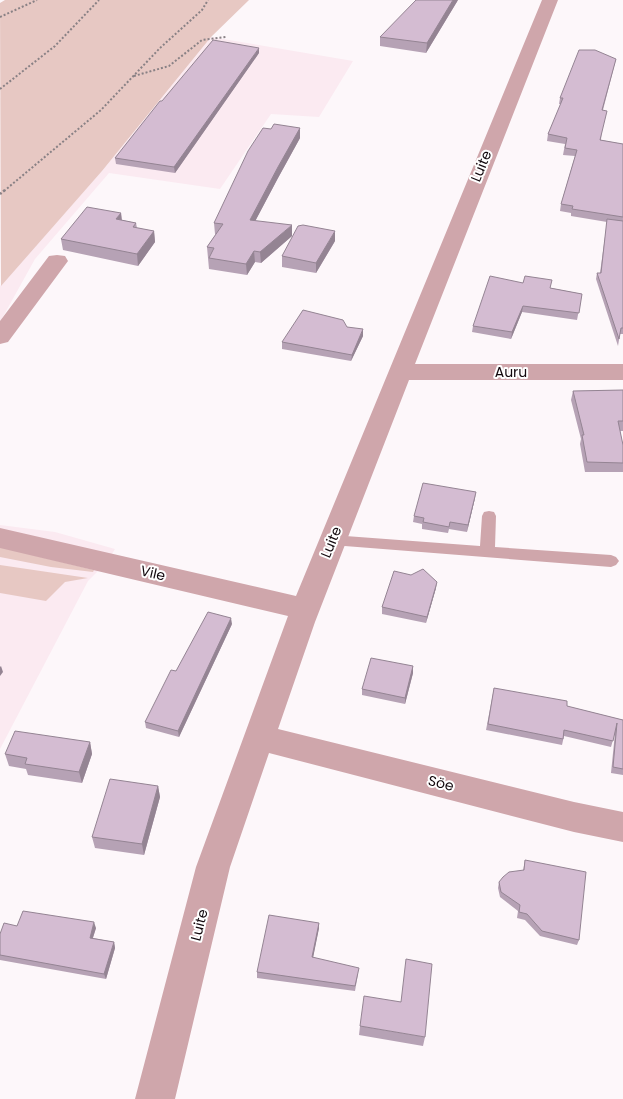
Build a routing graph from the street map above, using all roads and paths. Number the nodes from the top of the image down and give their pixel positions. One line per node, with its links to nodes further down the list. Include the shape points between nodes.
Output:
1 (37, 0): 5 (path)
2 (99, 0): 8 (path, via 55,46)
3 (208, 0): 7 (path, via 202,10)
4 (550, 0): 12 (street, Luite)
5 (0, 17)
6 (226, 37): 7 (path, via 202,40 168,66)
7 (133, 76): 9 (path, via 101,110)
8 (0, 90)
9 (0, 194)
10 (57, 261): 11 (street)
11 (0, 337)
12 (399, 372): 13 (street, Auru); 16 (street, Luite)
13 (623, 372)
14 (489, 516): 17 (lane)
15 (0, 538): 19 (street, Vile)
16 (332, 540): 17 (lane); 19 (street, Luite)
17 (487, 551): 18 (lane)
18 (611, 561)
19 (305, 609): 20 (street, Luite)
20 (259, 737): 21 (street, Söe); 22 (street, Luite, via 213,866)
21 (623, 827)
22 (155, 1099)

